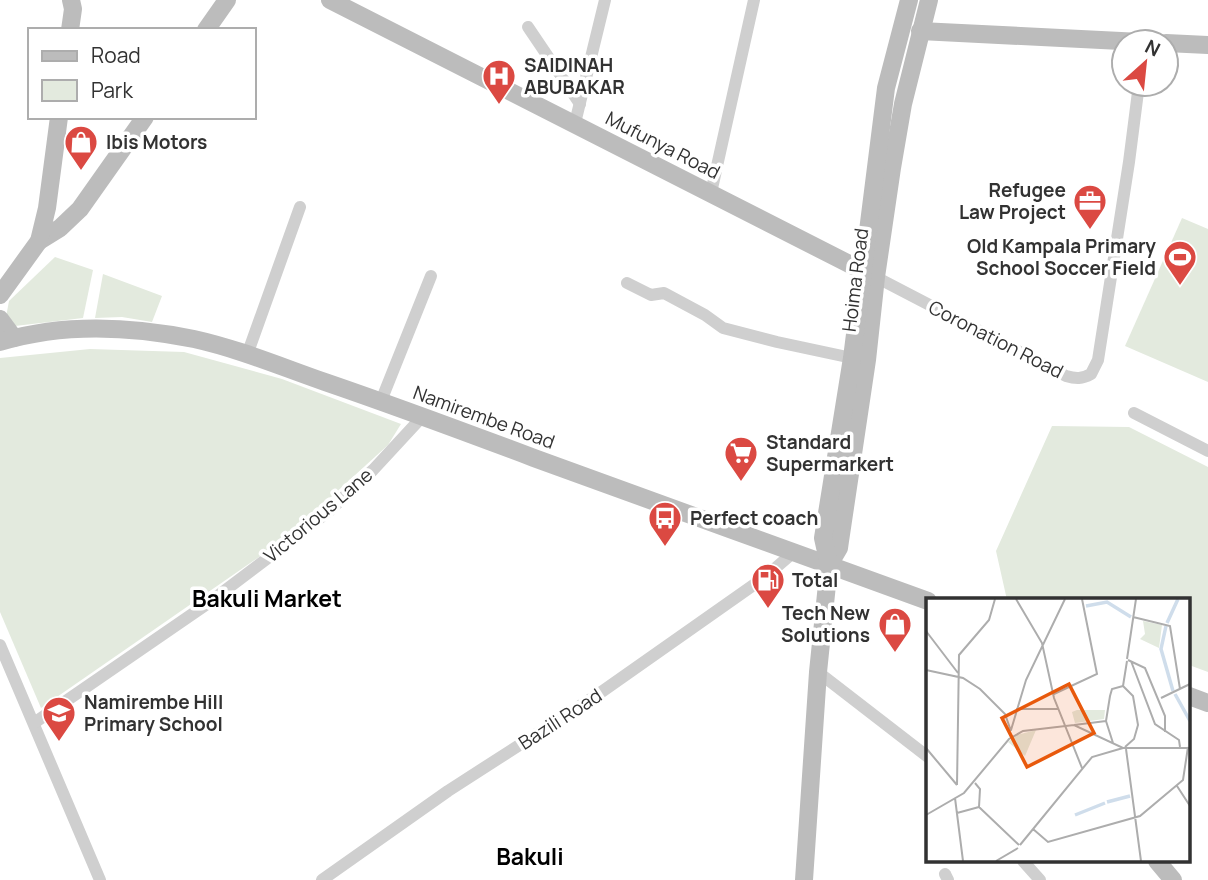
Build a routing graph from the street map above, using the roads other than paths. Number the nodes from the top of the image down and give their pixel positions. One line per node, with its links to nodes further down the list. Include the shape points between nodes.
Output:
1 (71, 0): 9 (main road)
2 (227, 0): 10 (main road)
3 (330, 0): 19 (main road, Mufunya Road)
4 (605, 0): 16 (street)
5 (754, 0): 20 (street)
6 (909, 0): 23 (main road, Hoima Road, via 886,88)
7 (929, 0): 11 (main road, Hoima Road)
8 (528, 27): 16 (street)
9 (70, 28)
10 (207, 28)
11 (920, 31): 12 (main road); 23 (main road, Hoima Road)
12 (1110, 40)
13 (1180, 44): 14 (main road)
14 (1208, 45)
15 (1137, 98): 23 (street, Coronation Road, via 1098,360 1091,374 1075,379 1066,376)
16 (580, 104): 19 (street)
17 (59, 119): 22 (main road)
18 (144, 119): 22 (main road, via 80,209)
19 (575, 123): 20 (main road, Mufunya Road)
20 (712, 194): 23 (main road, Mufunya Road)
21 (300, 207): 29 (street)
22 (39, 241): 26 (main road)
23 (869, 274): 30 (main road, Hoima Road); 36 (main road, Hoima Road, via 867,360 839,548)
24 (430, 276): 31 (street)
25 (627, 283): 30 (street, via 651,295 664,293 723,328)
26 (0, 295)
27 (0, 319): 28 (main road)
28 (7, 340): 29 (main road, Namirembe Road, via 73,329 144,331)
29 (247, 355): 31 (main road, Namirembe Road)
30 (852, 358): 36 (main road, Hoima Road, via 822,538)
31 (381, 401): 33 (main road, Namirembe Road)
32 (1134, 413): 34 (street)
33 (422, 417): 35 (main road, Namirembe Road); 42 (street, Victorious Lane, via 329,511 207,604)
34 (1208, 451)
35 (794, 552): 36 (main road, Namirembe Road); 47 (street, Bazili Road, via 600,693 447,791)
36 (829, 565): 37 (main road, Namirembe Road); 39 (main road, Hoima Road)
37 (926, 600)
38 (0, 645): 42 (street)
39 (818, 671): 43 (street); 48 (main road, Hoima Road)
40 (1190, 696): 41 (main road)
41 (1208, 703)
42 (34, 723): 46 (street)
43 (926, 755)
44 (1024, 862): 49 (street)
45 (1158, 862): 50 (main road)
46 (100, 880)
47 (322, 880)
48 (804, 880)
49 (1040, 880)
50 (1173, 880)

